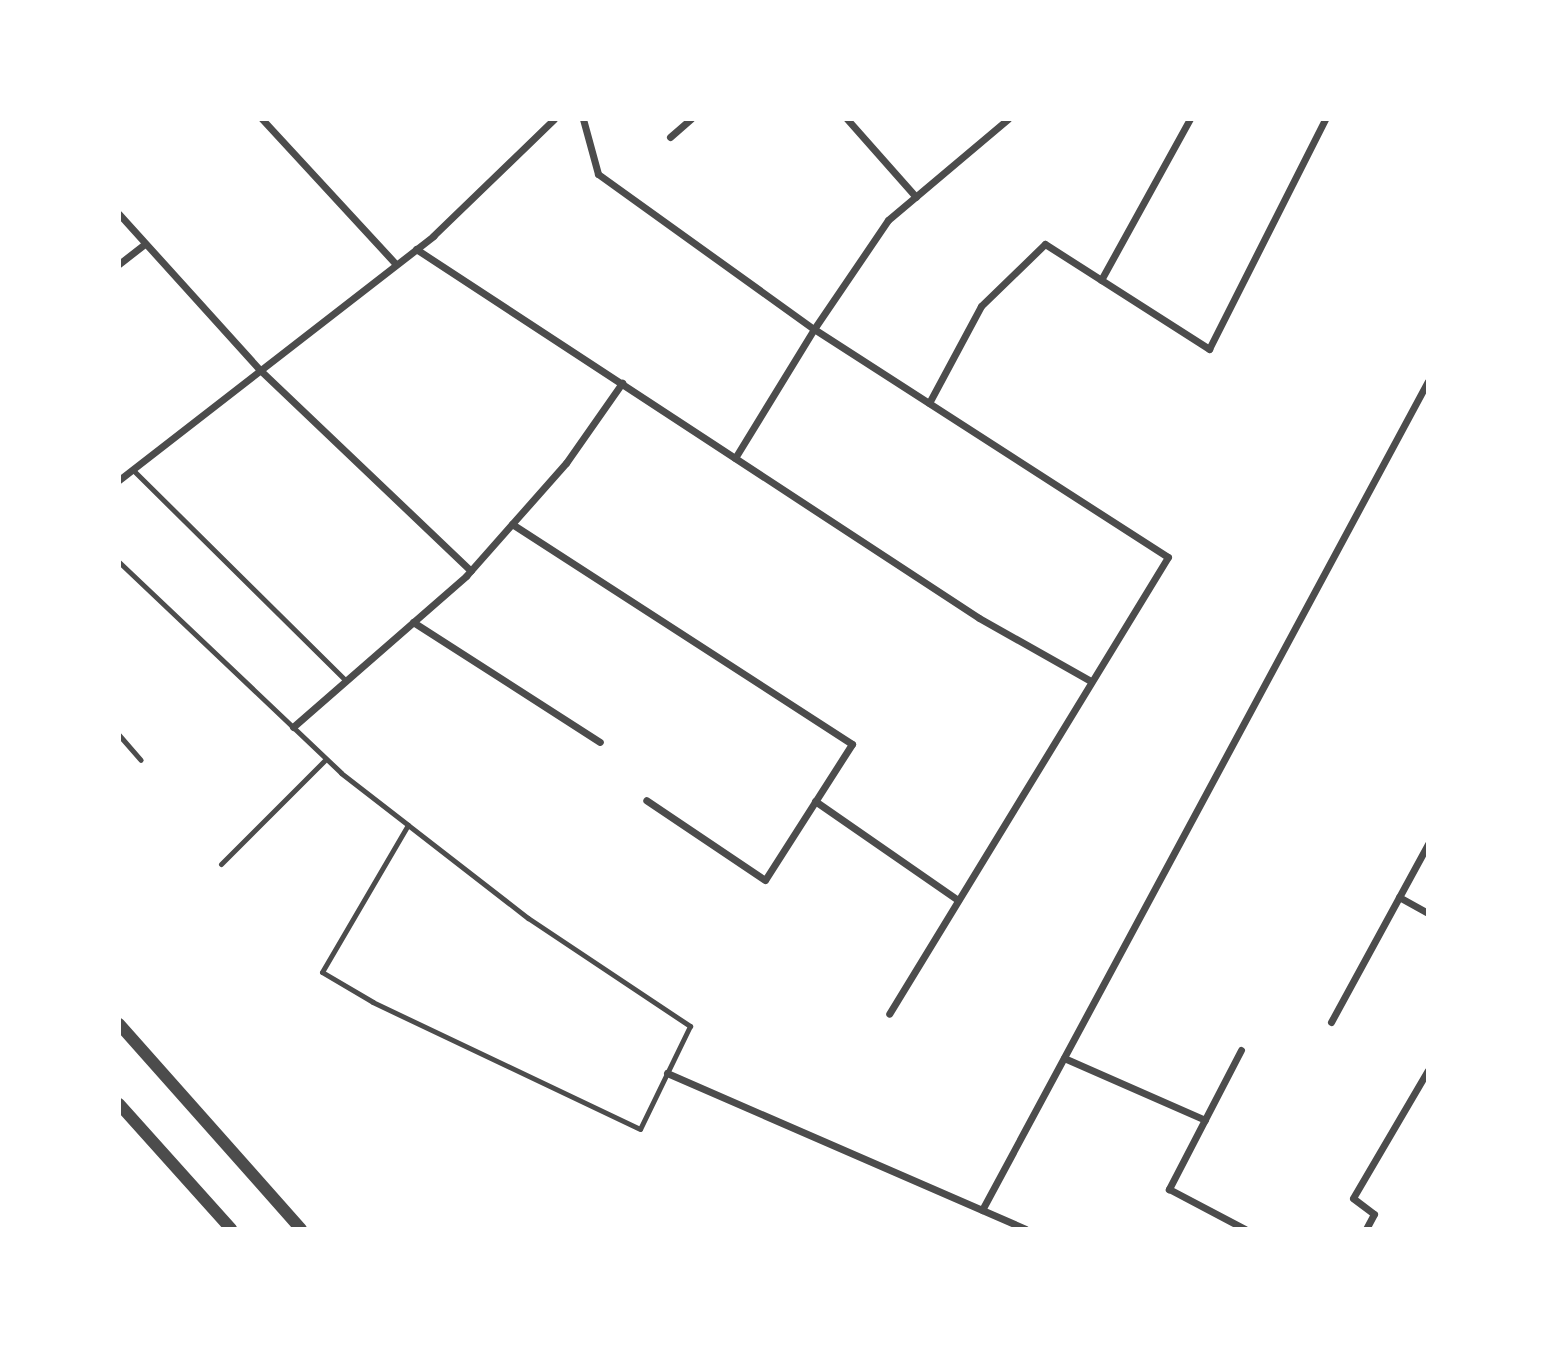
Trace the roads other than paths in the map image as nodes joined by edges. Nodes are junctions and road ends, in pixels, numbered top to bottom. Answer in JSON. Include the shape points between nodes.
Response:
{"nodes":[{"id":1,"x":554,"y":119,"type":"edge"},
{"id":2,"x":583,"y":119,"type":"edge"},
{"id":3,"x":691,"y":119,"type":"edge"},
{"id":4,"x":847,"y":119,"type":"edge"},
{"id":5,"x":1008,"y":119,"type":"edge"},
{"id":6,"x":1190,"y":119,"type":"edge"},
{"id":7,"x":1325,"y":119,"type":"edge"},
{"id":8,"x":268,"y":121,"type":"edge"},
{"id":9,"x":670,"y":137,"type":"dead end"},
{"id":10,"x":916,"y":197,"type":"junction"},
{"id":11,"x":119,"y":214,"type":"edge"},
{"id":12,"x":145,"y":244,"type":"junction"},
{"id":13,"x":416,"y":249,"type":"junction"},
{"id":14,"x":119,"y":264,"type":"edge"},
{"id":15,"x":396,"y":264,"type":"junction"},
{"id":16,"x":1101,"y":280,"type":"junction"},
{"id":17,"x":814,"y":330,"type":"junction"},
{"id":18,"x":260,"y":370,"type":"junction"},
{"id":19,"x":1428,"y":382,"type":"edge"},
{"id":20,"x":622,"y":383,"type":"junction"},
{"id":21,"x":929,"y":403,"type":"junction"},
{"id":22,"x":735,"y":458,"type":"junction"},
{"id":23,"x":133,"y":470,"type":"junction"},
{"id":24,"x":119,"y":481,"type":"edge"},
{"id":25,"x":512,"y":524,"type":"junction"},
{"id":26,"x":119,"y":562,"type":"edge"},
{"id":27,"x":471,"y":571,"type":"junction"},
{"id":28,"x":413,"y":622,"type":"junction"},
{"id":29,"x":346,"y":681,"type":"junction"},
{"id":30,"x":1091,"y":681,"type":"junction"},
{"id":31,"x":293,"y":727,"type":"junction"},
{"id":32,"x":119,"y":736,"type":"edge"},
{"id":33,"x":600,"y":742,"type":"dead end"},
{"id":34,"x":326,"y":759,"type":"junction"},
{"id":35,"x":141,"y":760,"type":"dead end"},
{"id":36,"x":646,"y":800,"type":"dead end"},
{"id":37,"x":816,"y":801,"type":"junction"},
{"id":38,"x":408,"y":825,"type":"junction"},
{"id":39,"x":1428,"y":844,"type":"edge"},
{"id":40,"x":221,"y":864,"type":"dead end"},
{"id":41,"x":1399,"y":897,"type":"junction"},
{"id":42,"x":958,"y":900,"type":"junction"},
{"id":43,"x":1428,"y":913,"type":"edge"},
{"id":44,"x":889,"y":1014,"type":"dead end"},
{"id":45,"x":1331,"y":1022,"type":"dead end"},
{"id":46,"x":119,"y":1024,"type":"edge"},
{"id":47,"x":1241,"y":1050,"type":"dead end"},
{"id":48,"x":1064,"y":1058,"type":"junction"},
{"id":49,"x":1428,"y":1070,"type":"edge"},
{"id":50,"x":667,"y":1073,"type":"junction"},
{"id":51,"x":119,"y":1104,"type":"edge"},
{"id":52,"x":1205,"y":1120,"type":"junction"},
{"id":53,"x":982,"y":1210,"type":"junction"},
{"id":54,"x":231,"y":1229,"type":"edge"},
{"id":55,"x":301,"y":1229,"type":"edge"},
{"id":56,"x":1026,"y":1229,"type":"edge"},
{"id":57,"x":1245,"y":1229,"type":"edge"},
{"id":58,"x":1366,"y":1229,"type":"edge"}],
"edges":[{"from":1,"to":13,"type":"street"},
{"from":2,"to":17,"type":"street","via":[[598,174]]},
{"from":3,"to":9,"type":"street"},
{"from":4,"to":10,"type":"street"},
{"from":5,"to":10,"type":"street"},
{"from":6,"to":16,"type":"street"},
{"from":7,"to":16,"type":"street","via":[[1209,349]]},
{"from":8,"to":15,"type":"street"},
{"from":10,"to":17,"type":"street","via":[[888,220]]},
{"from":11,"to":12,"type":"street"},
{"from":12,"to":14,"type":"street"},
{"from":12,"to":18,"type":"street"},
{"from":13,"to":15,"type":"street"},
{"from":13,"to":20,"type":"street"},
{"from":15,"to":18,"type":"street"},
{"from":16,"to":21,"type":"street","via":[[1045,244],[981,306]]},
{"from":17,"to":21,"type":"street"},
{"from":17,"to":22,"type":"street"},
{"from":18,"to":23,"type":"street"},
{"from":18,"to":27,"type":"street"},
{"from":19,"to":48,"type":"street"},
{"from":20,"to":22,"type":"street"},
{"from":20,"to":25,"type":"street","via":[[566,463]]},
{"from":21,"to":30,"type":"street","via":[[1168,556]]},
{"from":22,"to":30,"type":"street","via":[[979,618]]},
{"from":23,"to":24,"type":"street"},
{"from":23,"to":29,"type":"lane"},
{"from":25,"to":27,"type":"street"},
{"from":25,"to":37,"type":"street","via":[[852,744]]},
{"from":26,"to":31,"type":"lane"},
{"from":27,"to":28,"type":"street"},
{"from":28,"to":29,"type":"street"},
{"from":28,"to":33,"type":"street"},
{"from":29,"to":31,"type":"street"},
{"from":30,"to":42,"type":"street"},
{"from":31,"to":34,"type":"lane"},
{"from":32,"to":35,"type":"lane"},
{"from":34,"to":38,"type":"lane"},
{"from":34,"to":40,"type":"lane"},
{"from":36,"to":37,"type":"street","via":[[765,880]]},
{"from":37,"to":42,"type":"street"},
{"from":38,"to":50,"type":"lane","via":[[528,918],[690,1026]]},
{"from":38,"to":50,"type":"lane","via":[[322,972],[373,1002],[640,1129]]},
{"from":39,"to":41,"type":"street"},
{"from":41,"to":43,"type":"street"},
{"from":41,"to":45,"type":"street"},
{"from":42,"to":44,"type":"street"},
{"from":46,"to":55,"type":"street"},
{"from":47,"to":52,"type":"street"},
{"from":48,"to":52,"type":"street"},
{"from":48,"to":53,"type":"street"},
{"from":49,"to":58,"type":"street","via":[[1353,1198],[1374,1214]]},
{"from":50,"to":53,"type":"street"},
{"from":51,"to":54,"type":"street"},
{"from":52,"to":57,"type":"street","via":[[1169,1189]]},
{"from":53,"to":56,"type":"street"}]}
